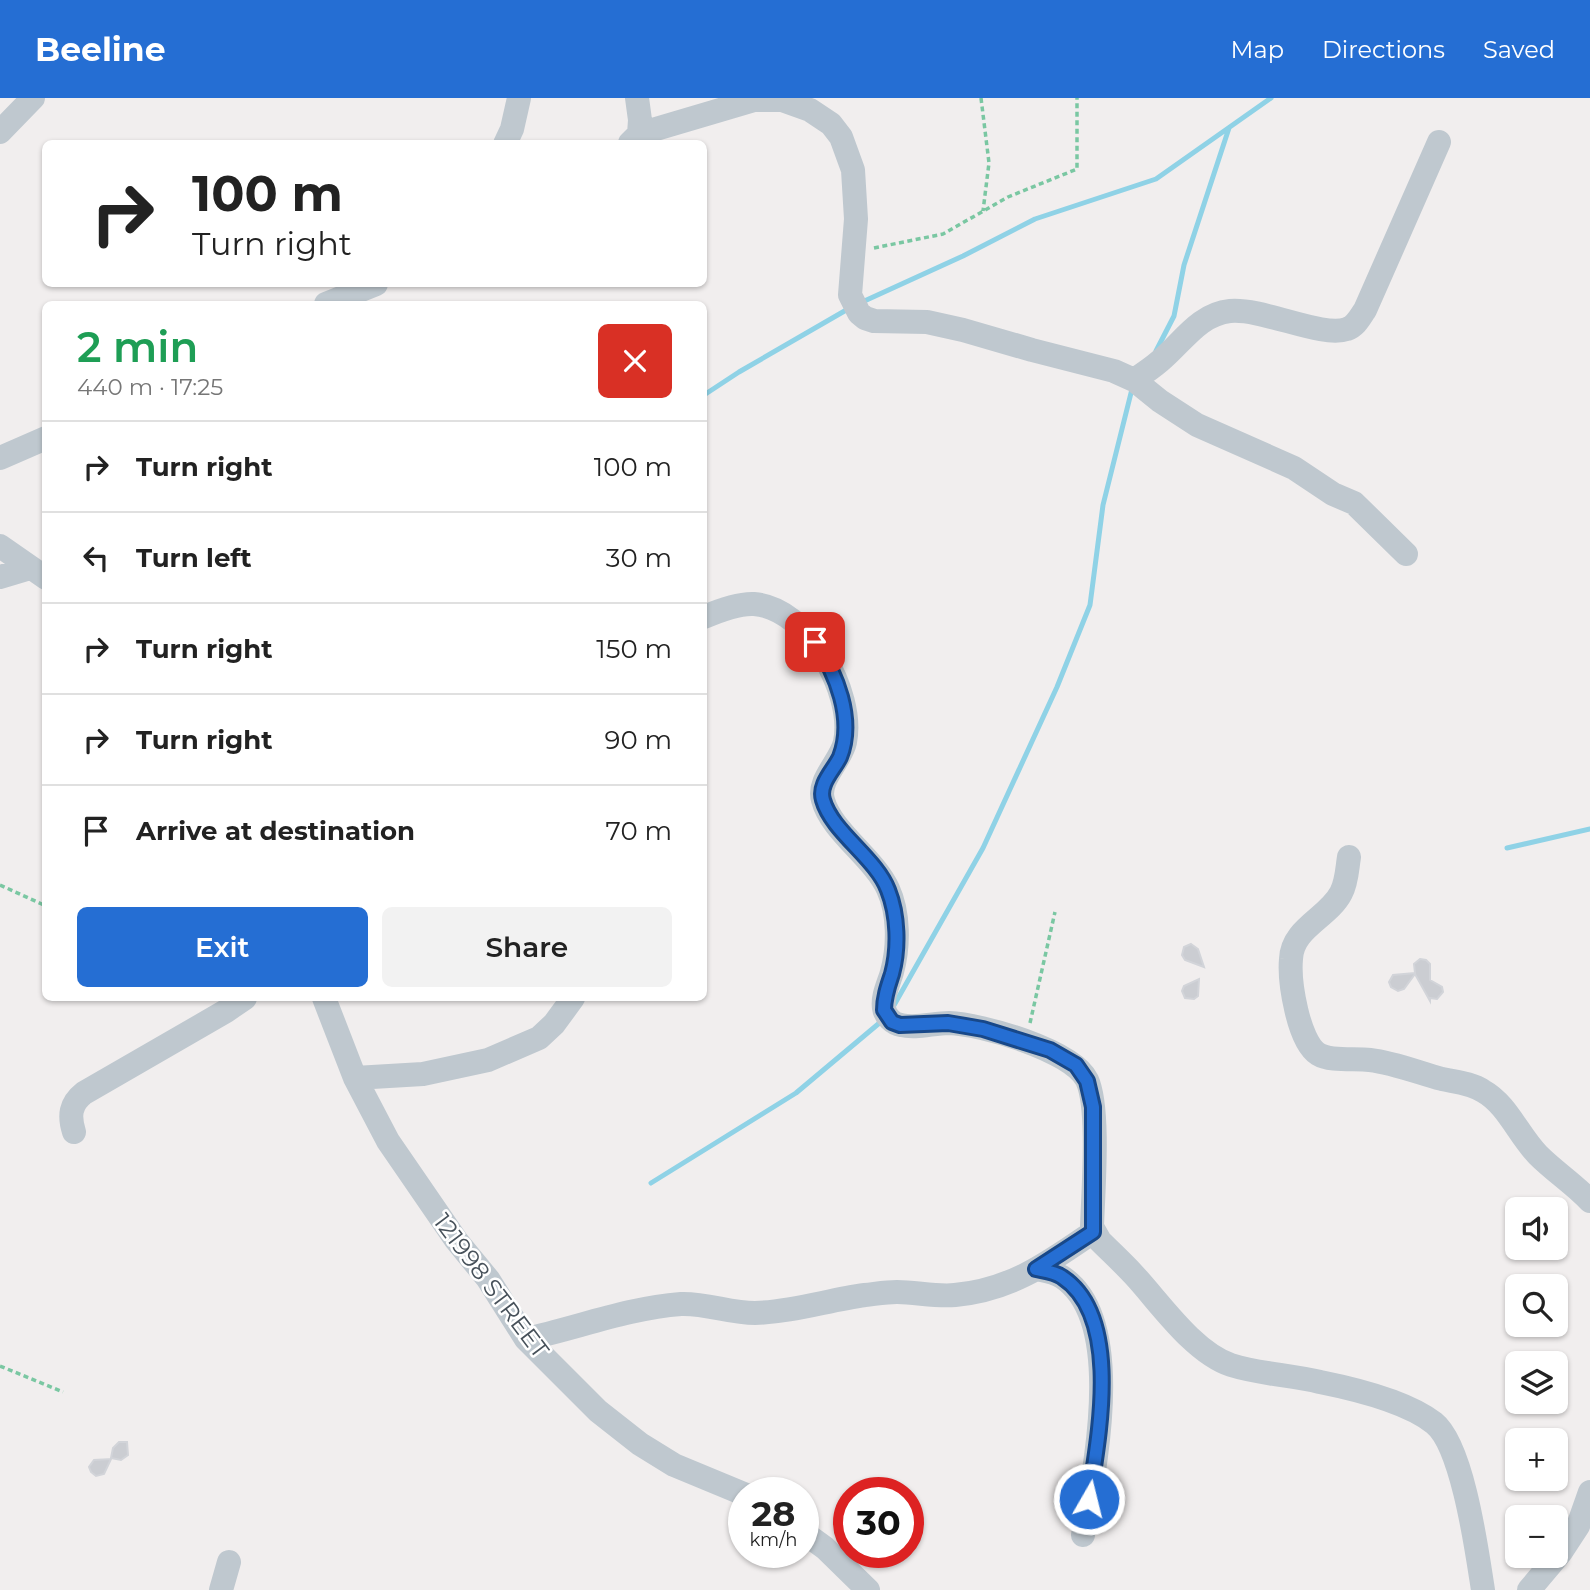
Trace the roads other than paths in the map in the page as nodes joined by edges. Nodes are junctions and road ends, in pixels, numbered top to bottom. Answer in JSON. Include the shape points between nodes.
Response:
{"nodes":[{"id":1,"x":33,"y":98,"type":"edge"},
{"id":2,"x":519,"y":98,"type":"edge"},
{"id":3,"x":637,"y":98,"type":"edge"},
{"id":4,"x":771,"y":98,"type":"edge"},
{"id":5,"x":0,"y":132,"type":"edge"},
{"id":6,"x":634,"y":139,"type":"edge"},
{"id":7,"x":507,"y":140,"type":"edge"},
{"id":8,"x":1439,"y":142,"type":"dead end"},
{"id":9,"x":368,"y":287,"type":"edge"},
{"id":10,"x":334,"y":301,"type":"edge"},
{"id":11,"x":1134,"y":380,"type":"junction"},
{"id":12,"x":42,"y":440,"type":"edge"},
{"id":13,"x":0,"y":458,"type":"edge"},
{"id":14,"x":0,"y":546,"type":"edge"},
{"id":15,"x":1406,"y":554,"type":"dead end"},
{"id":16,"x":38,"y":573,"type":"edge"},
{"id":17,"x":0,"y":577,"type":"edge"},
{"id":18,"x":707,"y":616,"type":"edge"},
{"id":19,"x":1349,"y":857,"type":"dead end"},
{"id":20,"x":241,"y":1001,"type":"edge"},
{"id":21,"x":325,"y":1001,"type":"edge"},
{"id":22,"x":571,"y":1001,"type":"edge"},
{"id":23,"x":355,"y":1078,"type":"junction"},
{"id":24,"x":74,"y":1132,"type":"dead end"},
{"id":25,"x":1590,"y":1201,"type":"edge"},
{"id":26,"x":1093,"y":1232,"type":"junction"},
{"id":27,"x":1036,"y":1269,"type":"junction"},
{"id":28,"x":526,"y":1339,"type":"junction"},
{"id":29,"x":728,"y":1487,"type":"edge"},
{"id":30,"x":1590,"y":1492,"type":"edge"},
{"id":31,"x":1083,"y":1535,"type":"dead end"},
{"id":32,"x":819,"y":1545,"type":"edge"},
{"id":33,"x":229,"y":1562,"type":"dead end"},
{"id":34,"x":220,"y":1590,"type":"edge"},
{"id":35,"x":868,"y":1590,"type":"edge"},
{"id":36,"x":1483,"y":1590,"type":"edge"},
{"id":37,"x":1529,"y":1590,"type":"edge"}],
"edges":[{"from":1,"to":5,"type":"street"},
{"from":2,"to":7,"type":"street"},
{"from":3,"to":6,"type":"street","via":[[640,120]]},
{"from":4,"to":6,"type":"street","via":[[702,114]]},
{"from":4,"to":11,"type":"street","via":[[810,110],[841,137],[853,170],[856,219],[850,295],[865,318],[927,322],[963,330]]},
{"from":8,"to":11,"type":"street","via":[[1356,323],[1331,332],[1228,311],[1208,317]]},
{"from":9,"to":10,"type":"street"},
{"from":11,"to":15,"type":"street","via":[[1197,425],[1294,468],[1354,503]]},
{"from":12,"to":13,"type":"street"},
{"from":14,"to":16,"type":"street"},
{"from":16,"to":17,"type":"street"},
{"from":18,"to":26,"type":"street","via":[[752,603],[774,609],[800,626],[826,659],[845,715],[845,740],[823,788],[823,802],[889,891],[897,934],[884,1010],[900,1025],[966,1025],[1026,1043],[1066,1058],[1082,1072],[1093,1107]]},
{"from":19,"to":25,"type":"street","via":[[1342,892],[1300,935],[1290,958],[1300,1023],[1313,1049],[1326,1057],[1374,1060],[1485,1091],[1538,1155]]},
{"from":20,"to":24,"type":"street","via":[[84,1093],[71,1112]]},
{"from":21,"to":23,"type":"street","name":"121998 STREET"},
{"from":22,"to":23,"type":"street","via":[[539,1038],[488,1060],[423,1074]]},
{"from":23,"to":28,"type":"street","name":"121998 STREET","via":[[388,1141]]},
{"from":26,"to":27,"type":"street"},
{"from":26,"to":36,"type":"street","via":[[1202,1348],[1229,1364],[1370,1394],[1433,1422],[1448,1440],[1457,1463]]},
{"from":27,"to":28,"type":"street","via":[[1006,1285],[954,1295],[895,1292],[751,1313],[678,1304]]},
{"from":27,"to":31,"type":"street","via":[[1060,1276],[1078,1292],[1097,1340],[1102,1378]]},
{"from":28,"to":29,"type":"street","name":"121998 STREET","via":[[598,1411],[640,1444],[674,1465]]},
{"from":30,"to":37,"type":"street","via":[[1578,1526],[1562,1552]]},
{"from":32,"to":35,"type":"street"},
{"from":33,"to":34,"type":"street"}]}
